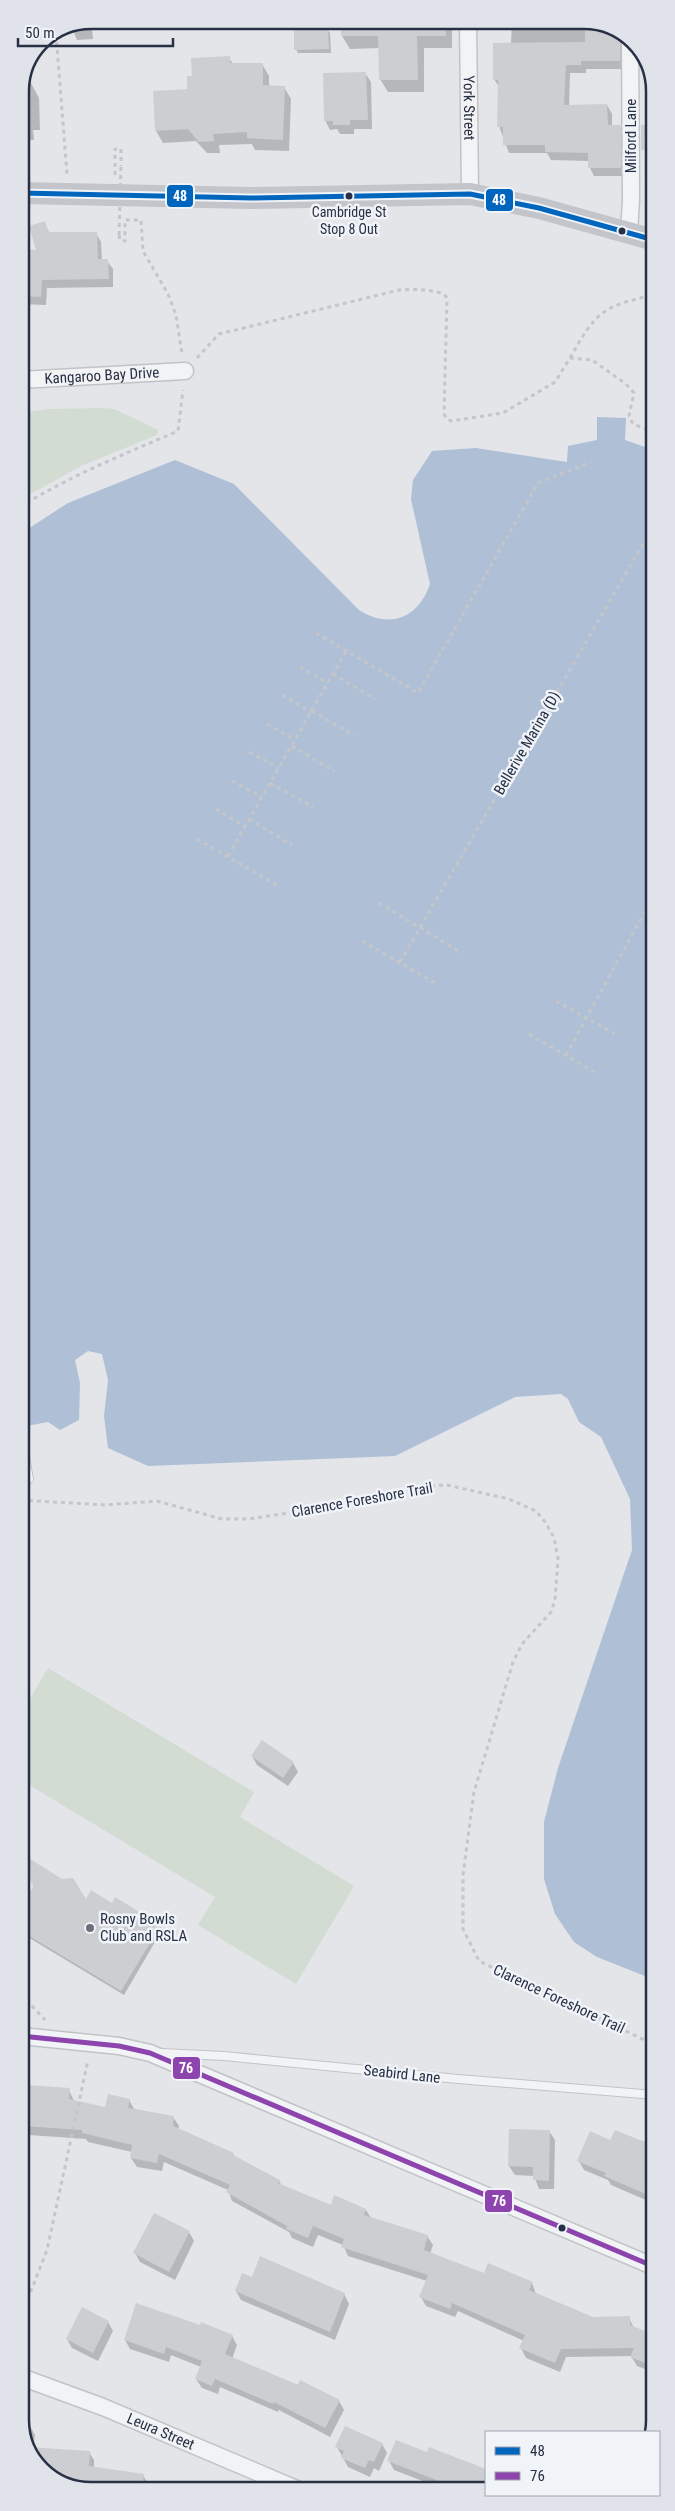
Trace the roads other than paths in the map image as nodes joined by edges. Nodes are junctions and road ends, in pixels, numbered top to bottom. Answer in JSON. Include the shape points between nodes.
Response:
{"nodes":[{"id":1,"x":468,"y":29,"type":"edge"},
{"id":2,"x":630,"y":50,"type":"edge"},
{"id":3,"x":29,"y":193,"type":"edge"},
{"id":4,"x":470,"y":194,"type":"junction"},
{"id":5,"x":629,"y":234,"type":"junction"},
{"id":6,"x":646,"y":238,"type":"edge"},
{"id":7,"x":185,"y":371,"type":"road end"},
{"id":8,"x":29,"y":380,"type":"edge"},
{"id":9,"x":29,"y":2037,"type":"edge"},
{"id":10,"x":150,"y":2053,"type":"junction"},
{"id":11,"x":646,"y":2094,"type":"edge"},
{"id":12,"x":646,"y":2263,"type":"edge"},
{"id":13,"x":29,"y":2380,"type":"edge"},
{"id":14,"x":280,"y":2482,"type":"edge"}],
"edges":[{"from":1,"to":4,"type":"street","name":"York Street"},
{"from":2,"to":5,"type":"street","name":"Milford Lane"},
{"from":3,"to":4,"type":"main road","via":[[251,198]]},
{"from":4,"to":5,"type":"main road","via":[[539,208]]},
{"from":5,"to":6,"type":"main road"},
{"from":7,"to":8,"type":"street","name":"Kangaroo Bay Drive"},
{"from":9,"to":10,"type":"street"},
{"from":10,"to":11,"type":"lane","name":"Seabird Lane","via":[[180,2052]]},
{"from":10,"to":12,"type":"street"},
{"from":13,"to":14,"type":"street","name":"Leura Street","via":[[103,2407]]}]}
